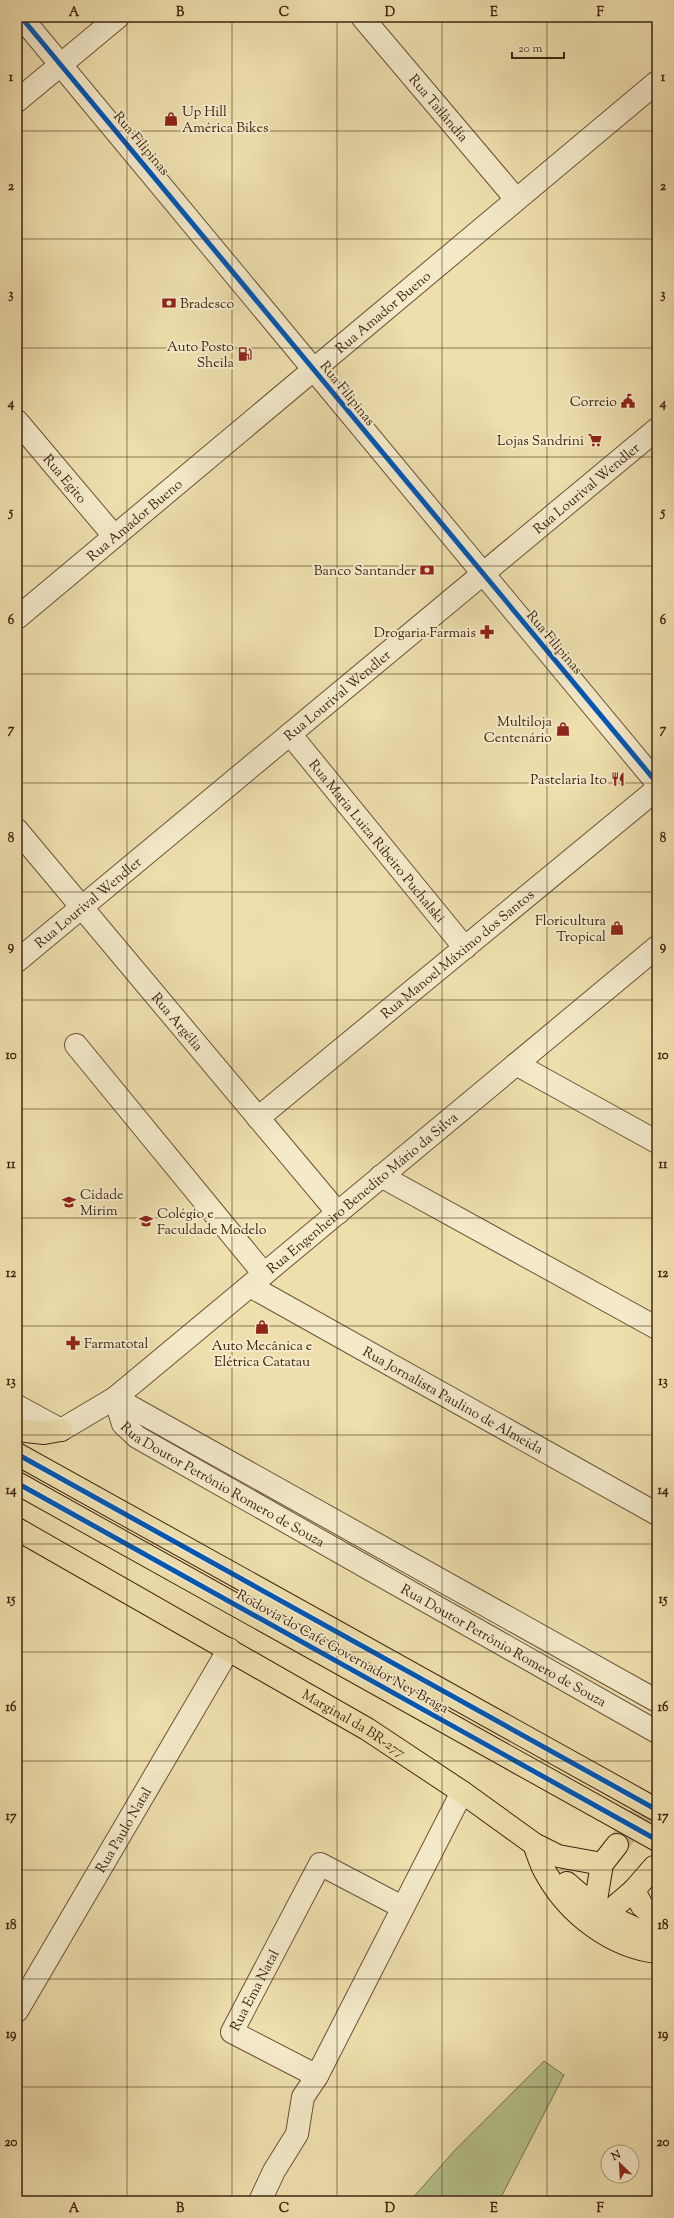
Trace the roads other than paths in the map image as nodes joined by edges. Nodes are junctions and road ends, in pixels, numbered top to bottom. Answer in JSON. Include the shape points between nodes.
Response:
{"nodes":[{"id":1,"x":22,"y":17,"type":"edge"},
{"id":2,"x":118,"y":17,"type":"edge"},
{"id":3,"x":362,"y":17,"type":"edge"},
{"id":4,"x":61,"y":65,"type":"junction"},
{"id":5,"x":657,"y":82,"type":"edge"},
{"id":6,"x":17,"y":101,"type":"edge"},
{"id":7,"x":516,"y":199,"type":"junction"},
{"id":8,"x":314,"y":369,"type":"junction"},
{"id":9,"x":17,"y":421,"type":"edge"},
{"id":10,"x":657,"y":429,"type":"edge"},
{"id":11,"x":114,"y":536,"type":"junction"},
{"id":12,"x":483,"y":574,"type":"junction"},
{"id":13,"x":17,"y":618,"type":"edge"},
{"id":14,"x":290,"y":734,"type":"junction"},
{"id":15,"x":657,"y":783,"type":"edge"},
{"id":16,"x":657,"y":789,"type":"edge"},
{"id":17,"x":17,"y":830,"type":"edge"},
{"id":18,"x":82,"y":907,"type":"junction"},
{"id":19,"x":465,"y":948,"type":"junction"},
{"id":20,"x":654,"y":953,"type":"edge"},
{"id":21,"x":17,"y":961,"type":"edge"},
{"id":22,"x":76,"y":1045,"type":"dead end"},
{"id":23,"x":516,"y":1064,"type":"junction"},
{"id":24,"x":258,"y":1118,"type":"junction"},
{"id":25,"x":657,"y":1142,"type":"edge"},
{"id":26,"x":381,"y":1176,"type":"junction"},
{"id":27,"x":338,"y":1213,"type":"junction"},
{"id":28,"x":257,"y":1280,"type":"junction"},
{"id":29,"x":657,"y":1328,"type":"edge"},
{"id":30,"x":115,"y":1398,"type":"junction"},
{"id":31,"x":17,"y":1406,"type":"edge"},
{"id":32,"x":17,"y":1430,"type":"edge"},
{"id":33,"x":61,"y":1430,"type":"junction"},
{"id":34,"x":17,"y":1454,"type":"edge"},
{"id":35,"x":17,"y":1483,"type":"edge"},
{"id":36,"x":657,"y":1514,"type":"edge"},
{"id":37,"x":17,"y":1529,"type":"edge"},
{"id":38,"x":229,"y":1649,"type":"junction"},
{"id":39,"x":657,"y":1701,"type":"edge"},
{"id":40,"x":657,"y":1732,"type":"edge"},
{"id":41,"x":462,"y":1792,"type":"junction"},
{"id":42,"x":657,"y":1810,"type":"edge"},
{"id":43,"x":657,"y":1840,"type":"edge"},
{"id":44,"x":534,"y":1844,"type":"junction"},
{"id":45,"x":617,"y":1845,"type":"tunnel mouth"},
{"id":46,"x":602,"y":1864,"type":"junction"},
{"id":47,"x":654,"y":1867,"type":"dead end"},
{"id":48,"x":634,"y":1890,"type":"junction"},
{"id":49,"x":402,"y":1907,"type":"junction"},
{"id":50,"x":600,"y":1910,"type":"junction"},
{"id":51,"x":657,"y":1918,"type":"edge"},
{"id":52,"x":657,"y":1935,"type":"edge"},
{"id":53,"x":657,"y":1952,"type":"edge"},
{"id":54,"x":17,"y":2010,"type":"edge"},
{"id":55,"x":317,"y":2076,"type":"junction"},
{"id":56,"x":260,"y":2201,"type":"edge"}],
"edges":[{"from":1,"to":4,"type":"street","name":"Rua Filipinas"},
{"from":2,"to":4,"type":"street"},
{"from":3,"to":7,"type":"street","name":"Rua Tailândia"},
{"from":4,"to":6,"type":"street"},
{"from":4,"to":8,"type":"street","name":"Rua Filipinas"},
{"from":5,"to":7,"type":"street","name":"Rua Amador Bueno"},
{"from":7,"to":8,"type":"street","name":"Rua Amador Bueno"},
{"from":8,"to":11,"type":"street","name":"Rua Amador Bueno"},
{"from":8,"to":12,"type":"street","name":"Rua Filipinas"},
{"from":9,"to":11,"type":"street","name":"Rua Egito"},
{"from":10,"to":12,"type":"street","name":"Rua Lourival Wendler"},
{"from":11,"to":13,"type":"street","name":"Rua Amador Bueno"},
{"from":12,"to":14,"type":"street","name":"Rua Lourival Wendler"},
{"from":12,"to":15,"type":"street","name":"Rua Filipinas"},
{"from":14,"to":18,"type":"street","name":"Rua Lourival Wendler"},
{"from":14,"to":19,"type":"street","name":"Rua Maria Luiza Ribeiro Puchalski"},
{"from":16,"to":19,"type":"street","name":"Rua Manoel Máximo dos Santos"},
{"from":17,"to":18,"type":"street","name":"Rua Argélia"},
{"from":18,"to":21,"type":"street","name":"Rua Lourival Wendler"},
{"from":18,"to":24,"type":"street","name":"Rua Argélia"},
{"from":19,"to":24,"type":"street","name":"Rua Manoel Máximo dos Santos"},
{"from":20,"to":23,"type":"street","name":"Rua Engenheiro Benedito Mário da Silva"},
{"from":22,"to":28,"type":"street"},
{"from":23,"to":25,"type":"street"},
{"from":23,"to":26,"type":"street","name":"Rua Engenheiro Benedito Mário da Silva"},
{"from":24,"to":27,"type":"street","name":"Rua Argélia"},
{"from":26,"to":27,"type":"street","name":"Rua Engenheiro Benedito Mário da Silva"},
{"from":26,"to":29,"type":"street"},
{"from":27,"to":28,"type":"street","name":"Rua Engenheiro Benedito Mário da Silva"},
{"from":28,"to":30,"type":"street","name":"Rua Engenheiro Benedito Mário da Silva"},
{"from":28,"to":36,"type":"street","name":"Rua Jornalista Paulino de Almeida"},
{"from":30,"to":33,"type":"street","name":"Rua Engenheiro Benedito Mário da Silva"},
{"from":30,"to":39,"type":"street","name":"Rua Doutor Petrônio Romero de Souza"},
{"from":30,"to":40,"type":"street","name":"Rua Doutor Petrônio Romero de Souza","via":[[123,1424],[137,1437]]},
{"from":31,"to":33,"type":"street"},
{"from":32,"to":33,"type":"main road","via":[[44,1433]]},
{"from":34,"to":42,"type":"main road","name":"Rodovia do Café Governador Ney Braga"},
{"from":35,"to":43,"type":"main road","name":"Rodovia do Café Governador Ney Braga"},
{"from":37,"to":38,"type":"main road","name":"Marginal da BR-277"},
{"from":38,"to":41,"type":"main road","name":"Marginal da BR-277","via":[[367,1729]]},
{"from":38,"to":54,"type":"street","name":"Rua Paulo Natal"},
{"from":41,"to":44,"type":"main road","name":"Marginal da BR-277"},
{"from":41,"to":49,"type":"street"},
{"from":44,"to":46,"type":"main road","via":[[558,1856]]},
{"from":44,"to":50,"type":"main road","via":[[556,1874]]},
{"from":44,"to":53,"type":"main road","via":[[554,1886],[566,1902],[590,1924],[619,1941]]},
{"from":45,"to":46,"type":"main road"},
{"from":46,"to":48,"type":"main road","via":[[603,1875],[609,1884],[618,1890]]},
{"from":46,"to":50,"type":"main road"},
{"from":47,"to":48,"type":"main road"},
{"from":48,"to":50,"type":"main road"},
{"from":48,"to":51,"type":"main road","via":[[642,1906]]},
{"from":49,"to":55,"type":"street"},
{"from":49,"to":55,"type":"street","name":"Rua Ema Natal","via":[[320,1864],[232,2032]]},
{"from":50,"to":52,"type":"main road","via":[[617,1920]]},
{"from":55,"to":56,"type":"street","via":[[303,2097],[297,2134],[274,2171]]}]}
